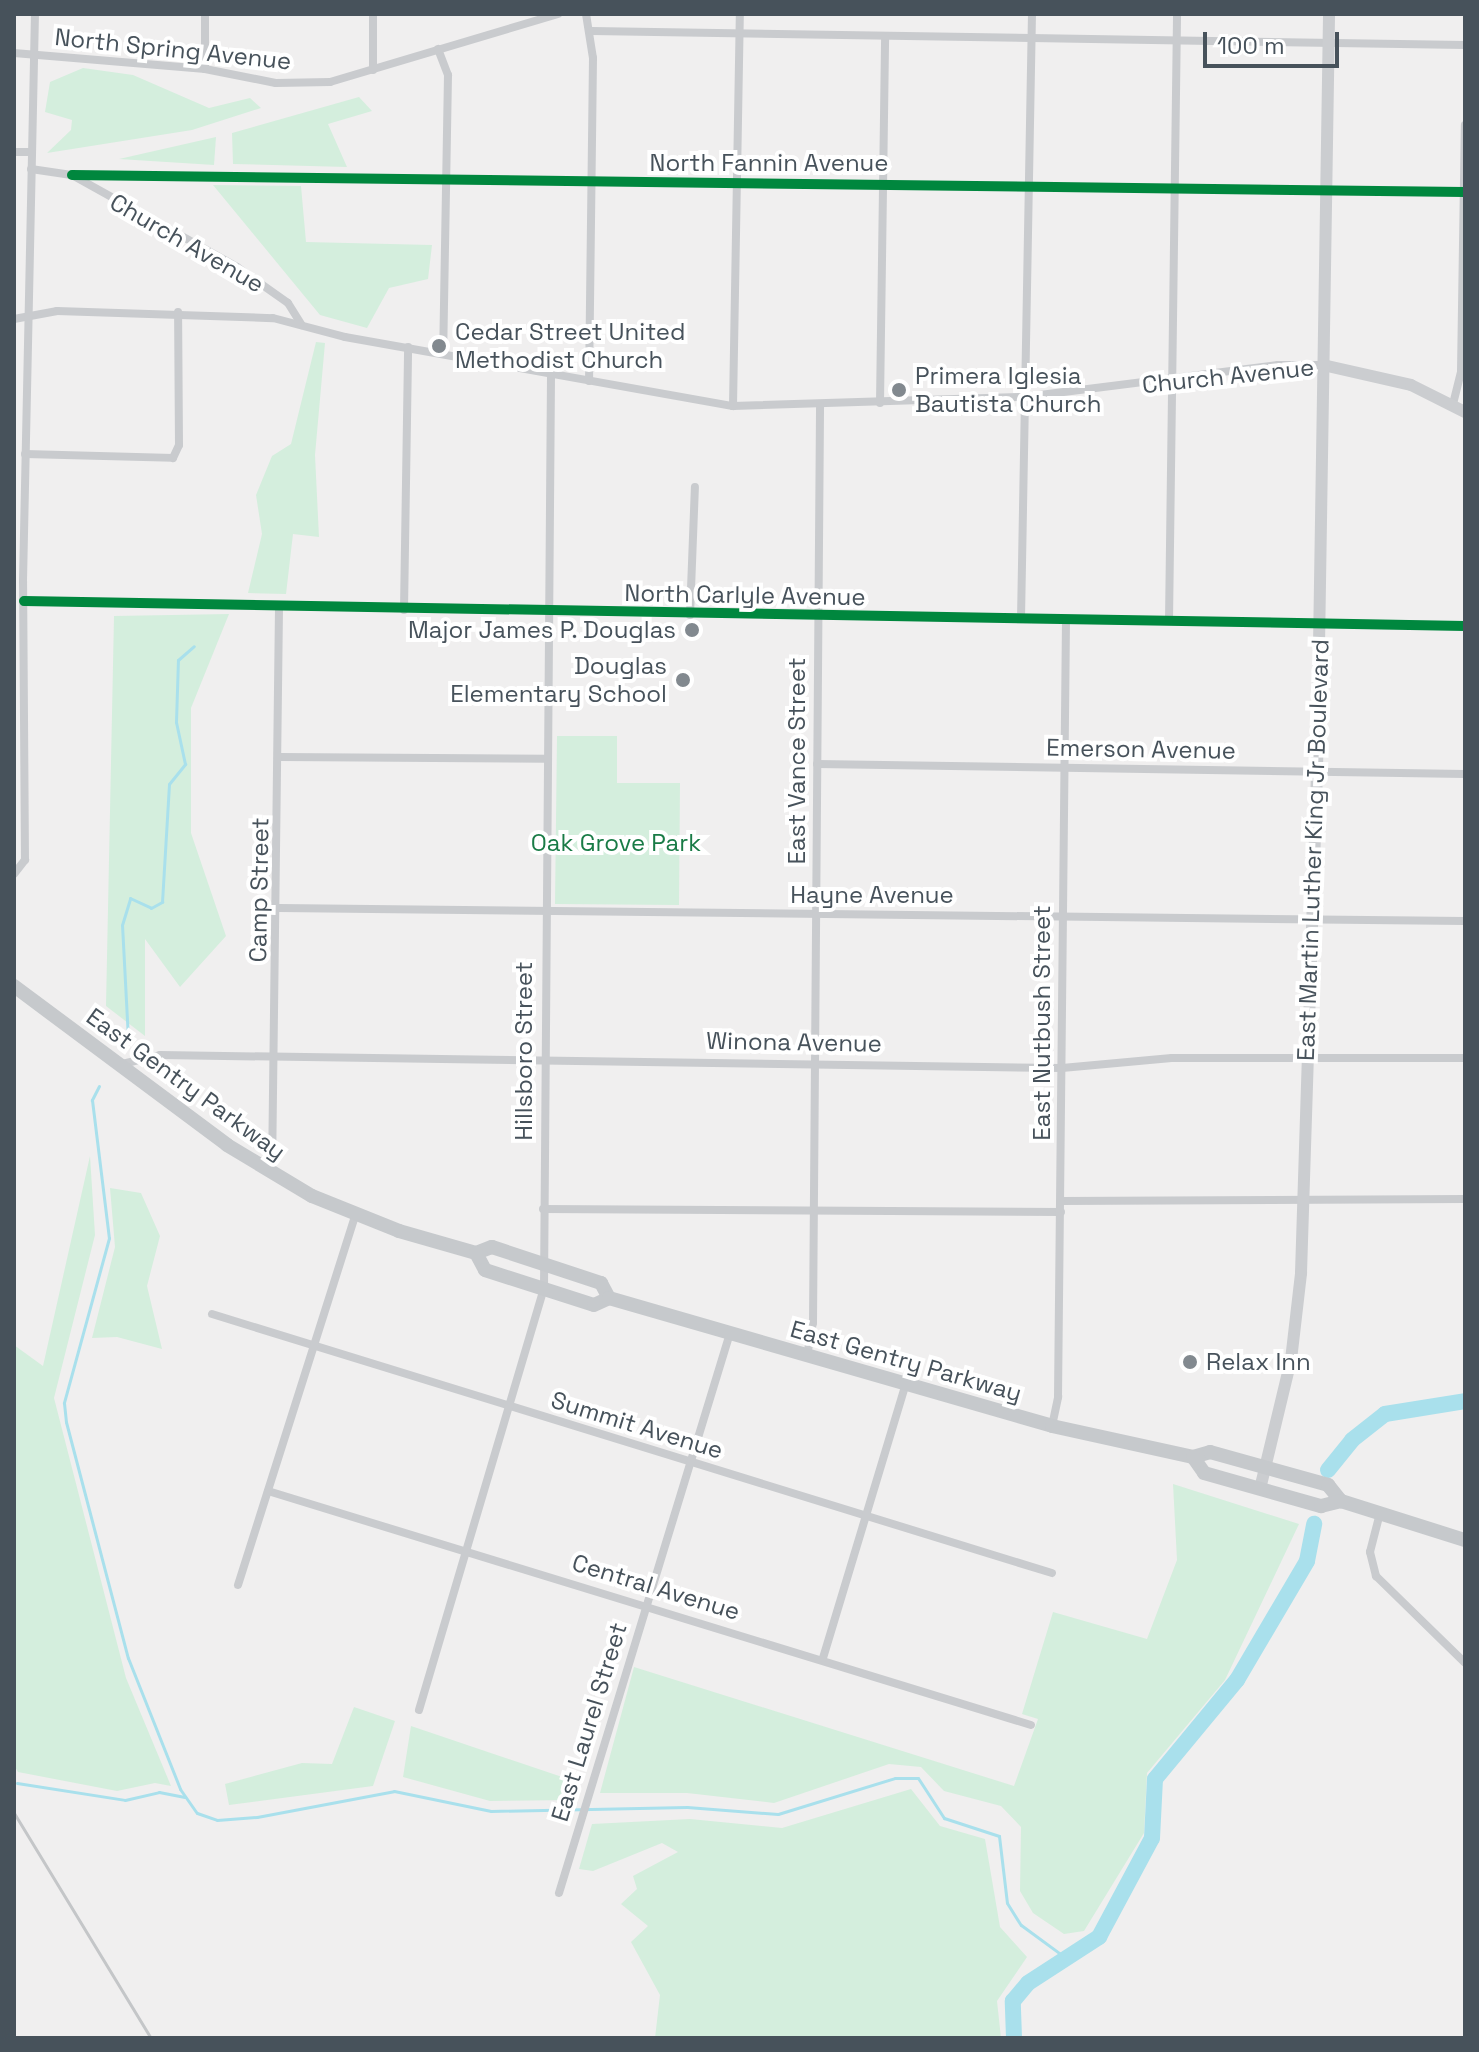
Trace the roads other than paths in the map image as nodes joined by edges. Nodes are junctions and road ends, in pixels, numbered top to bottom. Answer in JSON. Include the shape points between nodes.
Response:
{"nodes":[{"id":1,"x":35,"y":14,"type":"edge"},
{"id":2,"x":205,"y":14,"type":"edge"},
{"id":3,"x":373,"y":14,"type":"edge"},
{"id":4,"x":558,"y":14,"type":"edge"},
{"id":5,"x":586,"y":14,"type":"edge"},
{"id":6,"x":740,"y":14,"type":"edge"},
{"id":7,"x":1032,"y":14,"type":"edge"},
{"id":8,"x":1177,"y":14,"type":"edge"},
{"id":9,"x":1329,"y":14,"type":"edge"},
{"id":10,"x":592,"y":31,"type":"junction"},
{"id":11,"x":739,"y":34,"type":"junction"},
{"id":12,"x":885,"y":37,"type":"junction"},
{"id":13,"x":1032,"y":38,"type":"junction"},
{"id":14,"x":1177,"y":42,"type":"junction"},
{"id":15,"x":1329,"y":44,"type":"junction"},
{"id":16,"x":1465,"y":45,"type":"edge"},
{"id":17,"x":438,"y":49,"type":"junction"},
{"id":18,"x":14,"y":53,"type":"edge"},
{"id":19,"x":34,"y":54,"type":"junction"},
{"id":20,"x":205,"y":69,"type":"junction"},
{"id":21,"x":373,"y":70,"type":"junction"},
{"id":22,"x":1465,"y":125,"type":"edge"},
{"id":23,"x":14,"y":152,"type":"edge"},
{"id":24,"x":32,"y":152,"type":"junction"},
{"id":25,"x":31,"y":169,"type":"junction"},
{"id":26,"x":72,"y":175,"type":"junction"},
{"id":27,"x":448,"y":177,"type":"junction"},
{"id":28,"x":592,"y":181,"type":"junction"},
{"id":29,"x":738,"y":182,"type":"junction"},
{"id":30,"x":882,"y":183,"type":"junction"},
{"id":31,"x":1028,"y":185,"type":"junction"},
{"id":32,"x":1173,"y":188,"type":"junction"},
{"id":33,"x":1326,"y":189,"type":"junction"},
{"id":34,"x":1464,"y":192,"type":"edge"},
{"id":35,"x":178,"y":312,"type":"junction"},
{"id":36,"x":29,"y":314,"type":"junction"},
{"id":37,"x":14,"y":319,"type":"edge"},
{"id":38,"x":303,"y":326,"type":"junction"},
{"id":39,"x":408,"y":347,"type":"junction"},
{"id":40,"x":443,"y":354,"type":"junction"},
{"id":41,"x":1323,"y":365,"type":"junction"},
{"id":42,"x":1463,"y":371,"type":"edge"},
{"id":43,"x":551,"y":373,"type":"junction"},
{"id":44,"x":589,"y":381,"type":"junction"},
{"id":45,"x":1169,"y":381,"type":"junction"},
{"id":46,"x":1024,"y":397,"type":"junction"},
{"id":47,"x":880,"y":403,"type":"junction"},
{"id":48,"x":1453,"y":404,"type":"junction"},
{"id":49,"x":733,"y":406,"type":"junction"},
{"id":50,"x":820,"y":406,"type":"junction"},
{"id":51,"x":1465,"y":412,"type":"edge"},
{"id":52,"x":25,"y":454,"type":"junction"},
{"id":53,"x":695,"y":487,"type":"dead end"},
{"id":54,"x":19,"y":535,"type":"edge"},
{"id":55,"x":24,"y":601,"type":"junction"},
{"id":56,"x":279,"y":607,"type":"junction"},
{"id":57,"x":404,"y":610,"type":"junction"},
{"id":58,"x":549,"y":612,"type":"junction"},
{"id":59,"x":690,"y":615,"type":"junction"},
{"id":60,"x":817,"y":616,"type":"junction"},
{"id":61,"x":1021,"y":619,"type":"junction"},
{"id":62,"x":1066,"y":619,"type":"junction"},
{"id":63,"x":1169,"y":621,"type":"junction"},
{"id":64,"x":1320,"y":624,"type":"junction"},
{"id":65,"x":1465,"y":626,"type":"edge"},
{"id":66,"x":280,"y":757,"type":"junction"},
{"id":67,"x":547,"y":759,"type":"junction"},
{"id":68,"x":817,"y":764,"type":"junction"},
{"id":69,"x":1064,"y":767,"type":"junction"},
{"id":70,"x":1317,"y":772,"type":"junction"},
{"id":71,"x":1465,"y":774,"type":"edge"},
{"id":72,"x":18,"y":872,"type":"edge"},
{"id":73,"x":279,"y":908,"type":"junction"},
{"id":74,"x":545,"y":910,"type":"junction"},
{"id":75,"x":816,"y":915,"type":"junction"},
{"id":76,"x":1062,"y":916,"type":"junction"},
{"id":77,"x":1312,"y":920,"type":"junction"},
{"id":78,"x":1465,"y":921,"type":"edge"},
{"id":79,"x":14,"y":986,"type":"edge"},
{"id":80,"x":276,"y":1056,"type":"junction"},
{"id":81,"x":545,"y":1058,"type":"junction"},
{"id":82,"x":1307,"y":1058,"type":"junction"},
{"id":83,"x":1465,"y":1058,"type":"edge"},
{"id":84,"x":813,"y":1061,"type":"junction"},
{"id":85,"x":122,"y":1064,"type":"junction"},
{"id":86,"x":1062,"y":1068,"type":"junction"},
{"id":87,"x":272,"y":1173,"type":"junction"},
{"id":88,"x":1465,"y":1199,"type":"edge"},
{"id":89,"x":1303,"y":1200,"type":"junction"},
{"id":90,"x":1061,"y":1201,"type":"junction"},
{"id":91,"x":543,"y":1209,"type":"junction"},
{"id":92,"x":813,"y":1211,"type":"junction"},
{"id":93,"x":1061,"y":1212,"type":"junction"},
{"id":94,"x":355,"y":1216,"type":"junction"},
{"id":95,"x":476,"y":1253,"type":"junction"},
{"id":96,"x":542,"y":1263,"type":"junction"},
{"id":97,"x":544,"y":1288,"type":"junction"},
{"id":98,"x":609,"y":1298,"type":"junction"},
{"id":99,"x":212,"y":1314,"type":"dead end"},
{"id":100,"x":730,"y":1333,"type":"junction"},
{"id":101,"x":312,"y":1346,"type":"junction"},
{"id":102,"x":807,"y":1356,"type":"junction"},
{"id":103,"x":905,"y":1386,"type":"junction"},
{"id":104,"x":510,"y":1408,"type":"junction"},
{"id":105,"x":1052,"y":1426,"type":"junction"},
{"id":106,"x":1193,"y":1457,"type":"junction"},
{"id":107,"x":688,"y":1462,"type":"junction"},
{"id":108,"x":1266,"y":1468,"type":"junction"},
{"id":109,"x":1260,"y":1489,"type":"junction"},
{"id":110,"x":268,"y":1491,"type":"junction"},
{"id":111,"x":1341,"y":1501,"type":"junction"},
{"id":112,"x":1380,"y":1513,"type":"junction"},
{"id":113,"x":867,"y":1515,"type":"junction"},
{"id":114,"x":1465,"y":1540,"type":"edge"},
{"id":115,"x":468,"y":1550,"type":"junction"},
{"id":116,"x":1052,"y":1573,"type":"dead end"},
{"id":117,"x":238,"y":1585,"type":"dead end"},
{"id":118,"x":644,"y":1605,"type":"junction"},
{"id":119,"x":823,"y":1658,"type":"junction"},
{"id":120,"x":1465,"y":1663,"type":"edge"},
{"id":121,"x":419,"y":1710,"type":"dead end"},
{"id":122,"x":1031,"y":1725,"type":"dead end"},
{"id":123,"x":559,"y":1893,"type":"dead end"}],
"edges":[{"from":1,"to":19,"type":"street"},
{"from":2,"to":20,"type":"street"},
{"from":3,"to":21,"type":"street"},
{"from":4,"to":17,"type":"street","name":"North Spring Avenue"},
{"from":5,"to":10,"type":"street"},
{"from":6,"to":11,"type":"street"},
{"from":7,"to":13,"type":"street"},
{"from":8,"to":14,"type":"street"},
{"from":9,"to":15,"type":"main road","name":"East Martin Luther King Jr Boulevard"},
{"from":10,"to":11,"type":"street"},
{"from":10,"to":28,"type":"street"},
{"from":11,"to":12,"type":"street"},
{"from":11,"to":29,"type":"street"},
{"from":12,"to":13,"type":"street"},
{"from":12,"to":30,"type":"street"},
{"from":13,"to":14,"type":"street"},
{"from":13,"to":31,"type":"street"},
{"from":14,"to":15,"type":"street"},
{"from":14,"to":32,"type":"street"},
{"from":15,"to":16,"type":"street"},
{"from":15,"to":33,"type":"main road","name":"East Martin Luther King Jr Boulevard"},
{"from":17,"to":21,"type":"street","name":"North Spring Avenue"},
{"from":17,"to":27,"type":"street","via":[[448,75]]},
{"from":18,"to":19,"type":"street","name":"North Spring Avenue"},
{"from":19,"to":20,"type":"street","name":"North Spring Avenue"},
{"from":19,"to":24,"type":"street"},
{"from":20,"to":21,"type":"street","name":"North Spring Avenue","via":[[276,83],[330,82]]},
{"from":22,"to":34,"type":"street"},
{"from":23,"to":24,"type":"street"},
{"from":24,"to":25,"type":"street"},
{"from":25,"to":26,"type":"street","name":"Church Avenue"},
{"from":25,"to":36,"type":"street"},
{"from":26,"to":27,"type":"street","name":"North Fannin Avenue"},
{"from":26,"to":38,"type":"street","name":"Church Avenue","via":[[237,267],[288,303]]},
{"from":27,"to":28,"type":"street","name":"North Fannin Avenue"},
{"from":27,"to":40,"type":"street"},
{"from":28,"to":29,"type":"street","name":"North Fannin Avenue"},
{"from":28,"to":44,"type":"street"},
{"from":29,"to":30,"type":"street","name":"North Fannin Avenue"},
{"from":29,"to":49,"type":"street"},
{"from":30,"to":31,"type":"street","name":"North Fannin Avenue"},
{"from":30,"to":47,"type":"street"},
{"from":31,"to":32,"type":"street","name":"North Fannin Avenue"},
{"from":31,"to":46,"type":"street"},
{"from":32,"to":33,"type":"street","name":"North Fannin Avenue"},
{"from":32,"to":45,"type":"street"},
{"from":33,"to":34,"type":"street","name":"North Fannin Avenue"},
{"from":33,"to":41,"type":"main road","name":"East Martin Luther King Jr Boulevard"},
{"from":34,"to":42,"type":"street"},
{"from":35,"to":36,"type":"street"},
{"from":35,"to":38,"type":"street","via":[[260,317]]},
{"from":35,"to":52,"type":"street","via":[[179,445],[173,458]]},
{"from":36,"to":37,"type":"street"},
{"from":36,"to":52,"type":"street"},
{"from":38,"to":39,"type":"street","name":"Church Avenue"},
{"from":39,"to":40,"type":"street","name":"Church Avenue"},
{"from":39,"to":57,"type":"street"},
{"from":40,"to":43,"type":"street","name":"Church Avenue"},
{"from":41,"to":45,"type":"street","name":"Church Avenue","via":[[1278,365]]},
{"from":41,"to":48,"type":"main road","name":"Church Avenue","via":[[1390,378]]},
{"from":41,"to":64,"type":"main road","name":"East Martin Luther King Jr Boulevard"},
{"from":42,"to":48,"type":"street"},
{"from":43,"to":44,"type":"street","name":"Church Avenue"},
{"from":43,"to":58,"type":"street","name":"Hillsboro Street"},
{"from":44,"to":49,"type":"street","name":"Church Avenue"},
{"from":45,"to":46,"type":"street","name":"Church Avenue"},
{"from":45,"to":63,"type":"street"},
{"from":46,"to":47,"type":"street","name":"Church Avenue"},
{"from":46,"to":61,"type":"street"},
{"from":47,"to":50,"type":"street","name":"Church Avenue"},
{"from":48,"to":51,"type":"main road","name":"Church Avenue"},
{"from":49,"to":50,"type":"street","name":"Church Avenue"},
{"from":50,"to":60,"type":"street","name":"East Vance Street"},
{"from":52,"to":54,"type":"street"},
{"from":53,"to":59,"type":"street"},
{"from":54,"to":55,"type":"street"},
{"from":55,"to":56,"type":"street","name":"North Carlyle Avenue"},
{"from":55,"to":72,"type":"street","via":[[28,657]]},
{"from":56,"to":57,"type":"street","name":"North Carlyle Avenue"},
{"from":56,"to":66,"type":"street","name":"Camp Street"},
{"from":57,"to":58,"type":"street","name":"North Carlyle Avenue"},
{"from":58,"to":59,"type":"street","name":"North Carlyle Avenue"},
{"from":58,"to":67,"type":"street","name":"Hillsboro Street"},
{"from":59,"to":60,"type":"street","name":"North Carlyle Avenue"},
{"from":60,"to":61,"type":"street","name":"North Carlyle Avenue"},
{"from":60,"to":68,"type":"street","name":"East Vance Street"},
{"from":61,"to":62,"type":"street","name":"North Carlyle Avenue"},
{"from":62,"to":63,"type":"street","name":"North Carlyle Avenue"},
{"from":62,"to":69,"type":"street","name":"East Nutbush Street"},
{"from":63,"to":64,"type":"street","name":"North Carlyle Avenue"},
{"from":64,"to":65,"type":"street","name":"North Carlyle Avenue"},
{"from":64,"to":70,"type":"main road","name":"East Martin Luther King Jr Boulevard"},
{"from":66,"to":67,"type":"street"},
{"from":66,"to":73,"type":"street","name":"Camp Street"},
{"from":67,"to":74,"type":"street","name":"Hillsboro Street"},
{"from":68,"to":69,"type":"street","name":"Emerson Avenue"},
{"from":68,"to":75,"type":"street","name":"East Vance Street"},
{"from":69,"to":70,"type":"street","name":"Emerson Avenue"},
{"from":69,"to":76,"type":"street","name":"East Nutbush Street"},
{"from":70,"to":71,"type":"street","name":"Emerson Avenue"},
{"from":70,"to":77,"type":"main road","name":"East Martin Luther King Jr Boulevard"},
{"from":73,"to":74,"type":"street","name":"Hayne Avenue"},
{"from":73,"to":80,"type":"street","name":"Camp Street"},
{"from":74,"to":75,"type":"street","name":"Hayne Avenue"},
{"from":74,"to":81,"type":"street","name":"Hillsboro Street"},
{"from":75,"to":76,"type":"street","name":"Hayne Avenue"},
{"from":75,"to":84,"type":"street","name":"East Vance Street"},
{"from":76,"to":77,"type":"street","name":"Hayne Avenue"},
{"from":76,"to":86,"type":"street","name":"East Nutbush Street"},
{"from":77,"to":78,"type":"street","name":"Hayne Avenue"},
{"from":77,"to":82,"type":"main road","name":"East Martin Luther King Jr Boulevard"},
{"from":79,"to":85,"type":"main road","name":"East Gentry Parkway"},
{"from":80,"to":81,"type":"street","name":"Winona Avenue"},
{"from":80,"to":85,"type":"street","name":"Winona Avenue","via":[[160,1055]]},
{"from":80,"to":87,"type":"street","name":"Camp Street"},
{"from":81,"to":84,"type":"street","name":"Winona Avenue"},
{"from":81,"to":91,"type":"street","name":"Hillsboro Street"},
{"from":82,"to":83,"type":"street","name":"Winona Avenue"},
{"from":82,"to":86,"type":"street","name":"Winona Avenue","via":[[1172,1058]]},
{"from":82,"to":89,"type":"main road","name":"East Martin Luther King Jr Boulevard"},
{"from":84,"to":86,"type":"street","name":"Winona Avenue"},
{"from":84,"to":92,"type":"street","name":"East Vance Street"},
{"from":85,"to":87,"type":"main road","name":"East Gentry Parkway"},
{"from":86,"to":90,"type":"street","name":"East Nutbush Street"},
{"from":87,"to":94,"type":"main road","name":"East Gentry Parkway"},
{"from":88,"to":89,"type":"street"},
{"from":89,"to":90,"type":"street"},
{"from":89,"to":108,"type":"main road","name":"East Martin Luther King Jr Boulevard","via":[[1296,1333]]},
{"from":90,"to":93,"type":"street","name":"East Nutbush Street"},
{"from":91,"to":92,"type":"street"},
{"from":91,"to":96,"type":"street","name":"Hillsboro Street"},
{"from":92,"to":93,"type":"street"},
{"from":92,"to":102,"type":"street","name":"East Vance Street","via":[[813,1323]]},
{"from":93,"to":105,"type":"street","name":"East Nutbush Street","via":[[1058,1397]]},
{"from":94,"to":95,"type":"main road","name":"East Gentry Parkway"},
{"from":94,"to":101,"type":"street"},
{"from":95,"to":96,"type":"main road","name":"East Gentry Parkway","via":[[492,1247]]},
{"from":95,"to":97,"type":"main road","name":"East Gentry Parkway","via":[[485,1270]]},
{"from":96,"to":97,"type":"street","name":"Hillsboro Street"},
{"from":96,"to":98,"type":"main road","name":"East Gentry Parkway","via":[[601,1283]]},
{"from":97,"to":98,"type":"main road","name":"East Gentry Parkway","via":[[594,1305]]},
{"from":97,"to":104,"type":"street","name":"Hillsboro Street"},
{"from":98,"to":100,"type":"main road","name":"East Gentry Parkway"},
{"from":99,"to":101,"type":"street","name":"Summit Avenue"},
{"from":100,"to":102,"type":"main road","name":"East Gentry Parkway"},
{"from":100,"to":107,"type":"street","name":"East Laurel Street"},
{"from":101,"to":104,"type":"street","name":"Summit Avenue"},
{"from":101,"to":110,"type":"street"},
{"from":102,"to":103,"type":"main road","name":"East Gentry Parkway"},
{"from":103,"to":105,"type":"main road","name":"East Gentry Parkway"},
{"from":103,"to":113,"type":"street"},
{"from":104,"to":107,"type":"street","name":"Summit Avenue"},
{"from":104,"to":115,"type":"street","name":"Hillsboro Street"},
{"from":105,"to":106,"type":"main road","name":"East Gentry Parkway"},
{"from":106,"to":108,"type":"main road","name":"East Gentry Parkway","via":[[1210,1452]]},
{"from":106,"to":109,"type":"main road","name":"East Gentry Parkway","via":[[1204,1473]]},
{"from":107,"to":113,"type":"street","name":"Summit Avenue"},
{"from":107,"to":118,"type":"street","name":"East Laurel Street"},
{"from":108,"to":109,"type":"main road","name":"East Martin Luther King Jr Boulevard"},
{"from":108,"to":111,"type":"main road","name":"East Gentry Parkway","via":[[1328,1485]]},
{"from":109,"to":111,"type":"main road","name":"East Gentry Parkway","via":[[1321,1506]]},
{"from":110,"to":115,"type":"street","name":"Central Avenue"},
{"from":110,"to":117,"type":"street"},
{"from":111,"to":112,"type":"main road","name":"East Gentry Parkway"},
{"from":112,"to":114,"type":"main road","name":"East Gentry Parkway"},
{"from":112,"to":120,"type":"street","via":[[1370,1552],[1376,1576]]},
{"from":113,"to":116,"type":"street","name":"Summit Avenue"},
{"from":113,"to":119,"type":"street"},
{"from":115,"to":118,"type":"street","name":"Central Avenue"},
{"from":115,"to":121,"type":"street","name":"Hillsboro Street"},
{"from":118,"to":119,"type":"street","name":"Central Avenue"},
{"from":118,"to":123,"type":"street","name":"East Laurel Street"},
{"from":119,"to":122,"type":"street","name":"Central Avenue"}]}
